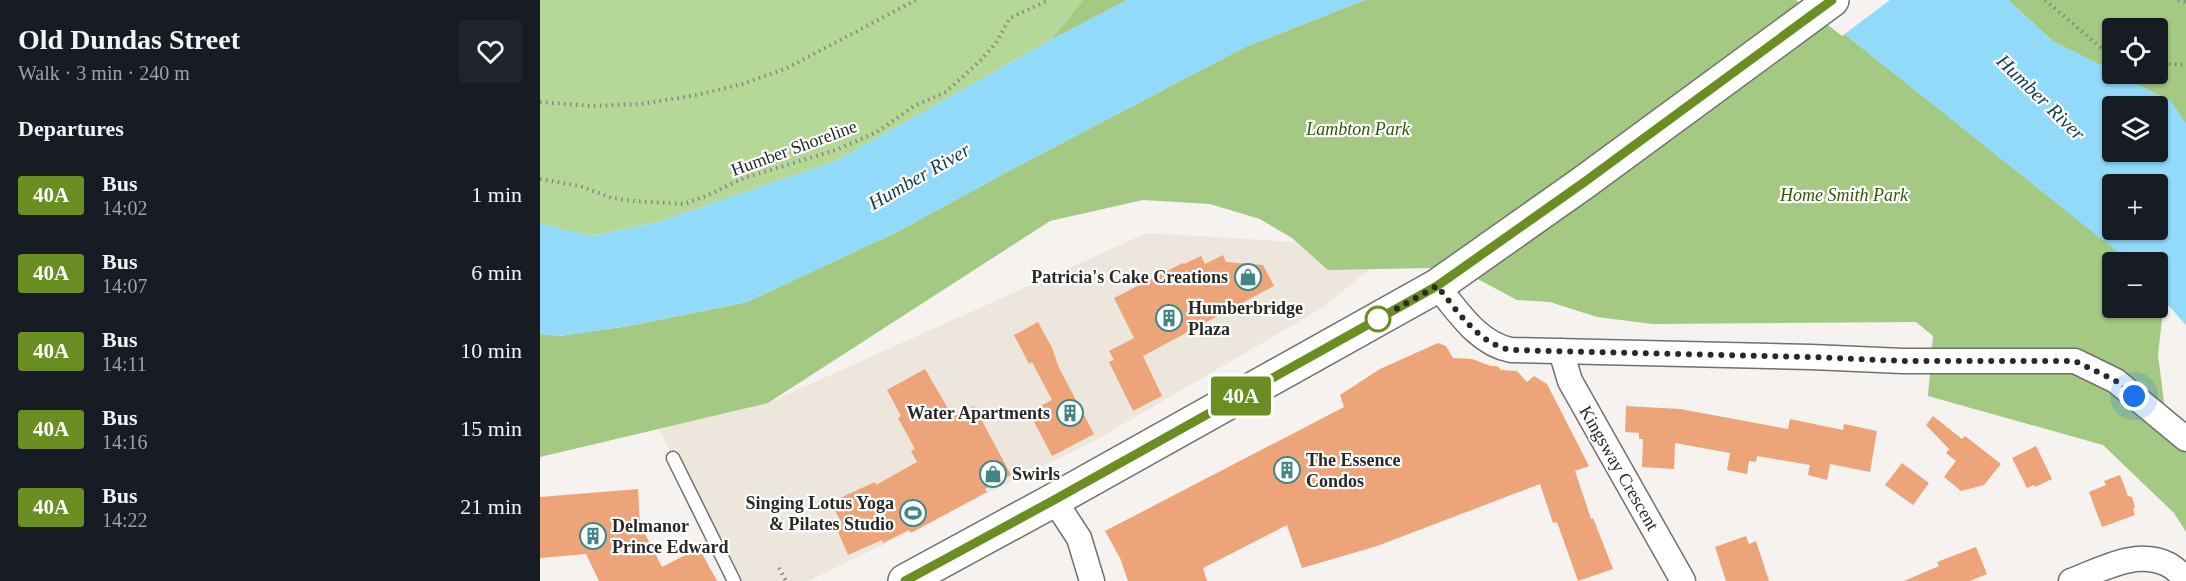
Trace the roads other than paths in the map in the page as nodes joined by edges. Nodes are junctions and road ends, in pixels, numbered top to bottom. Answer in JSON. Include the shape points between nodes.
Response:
{"nodes":[{"id":1,"x":1832,"y":0,"type":"edge"},
{"id":2,"x":1437,"y":286,"type":"junction"},
{"id":3,"x":1561,"y":351,"type":"junction"},
{"id":4,"x":2186,"y":439,"type":"edge"},
{"id":5,"x":673,"y":458,"type":"dead end"},
{"id":6,"x":1054,"y":500,"type":"junction"},
{"id":7,"x":2186,"y":578,"type":"edge"},
{"id":8,"x":734,"y":581,"type":"edge"},
{"id":9,"x":905,"y":581,"type":"edge"},
{"id":10,"x":1092,"y":581,"type":"edge"},
{"id":11,"x":1683,"y":581,"type":"edge"},
{"id":12,"x":2071,"y":581,"type":"edge"}],
"edges":[{"from":1,"to":2,"type":"main road"},
{"from":2,"to":3,"type":"street","via":[[1484,339],[1499,348]]},
{"from":2,"to":6,"type":"main road"},
{"from":3,"to":4,"type":"street","via":[[1903,361],[2075,361],[2116,381]]},
{"from":3,"to":11,"type":"street","name":"Kingsway Crescent","via":[[1570,381]]},
{"from":5,"to":8,"type":"lane"},
{"from":6,"to":9,"type":"main road"},
{"from":6,"to":10,"type":"street","via":[[1079,538]]},
{"from":7,"to":12,"type":"street","via":[[2168,564],[2127,559]]}]}
